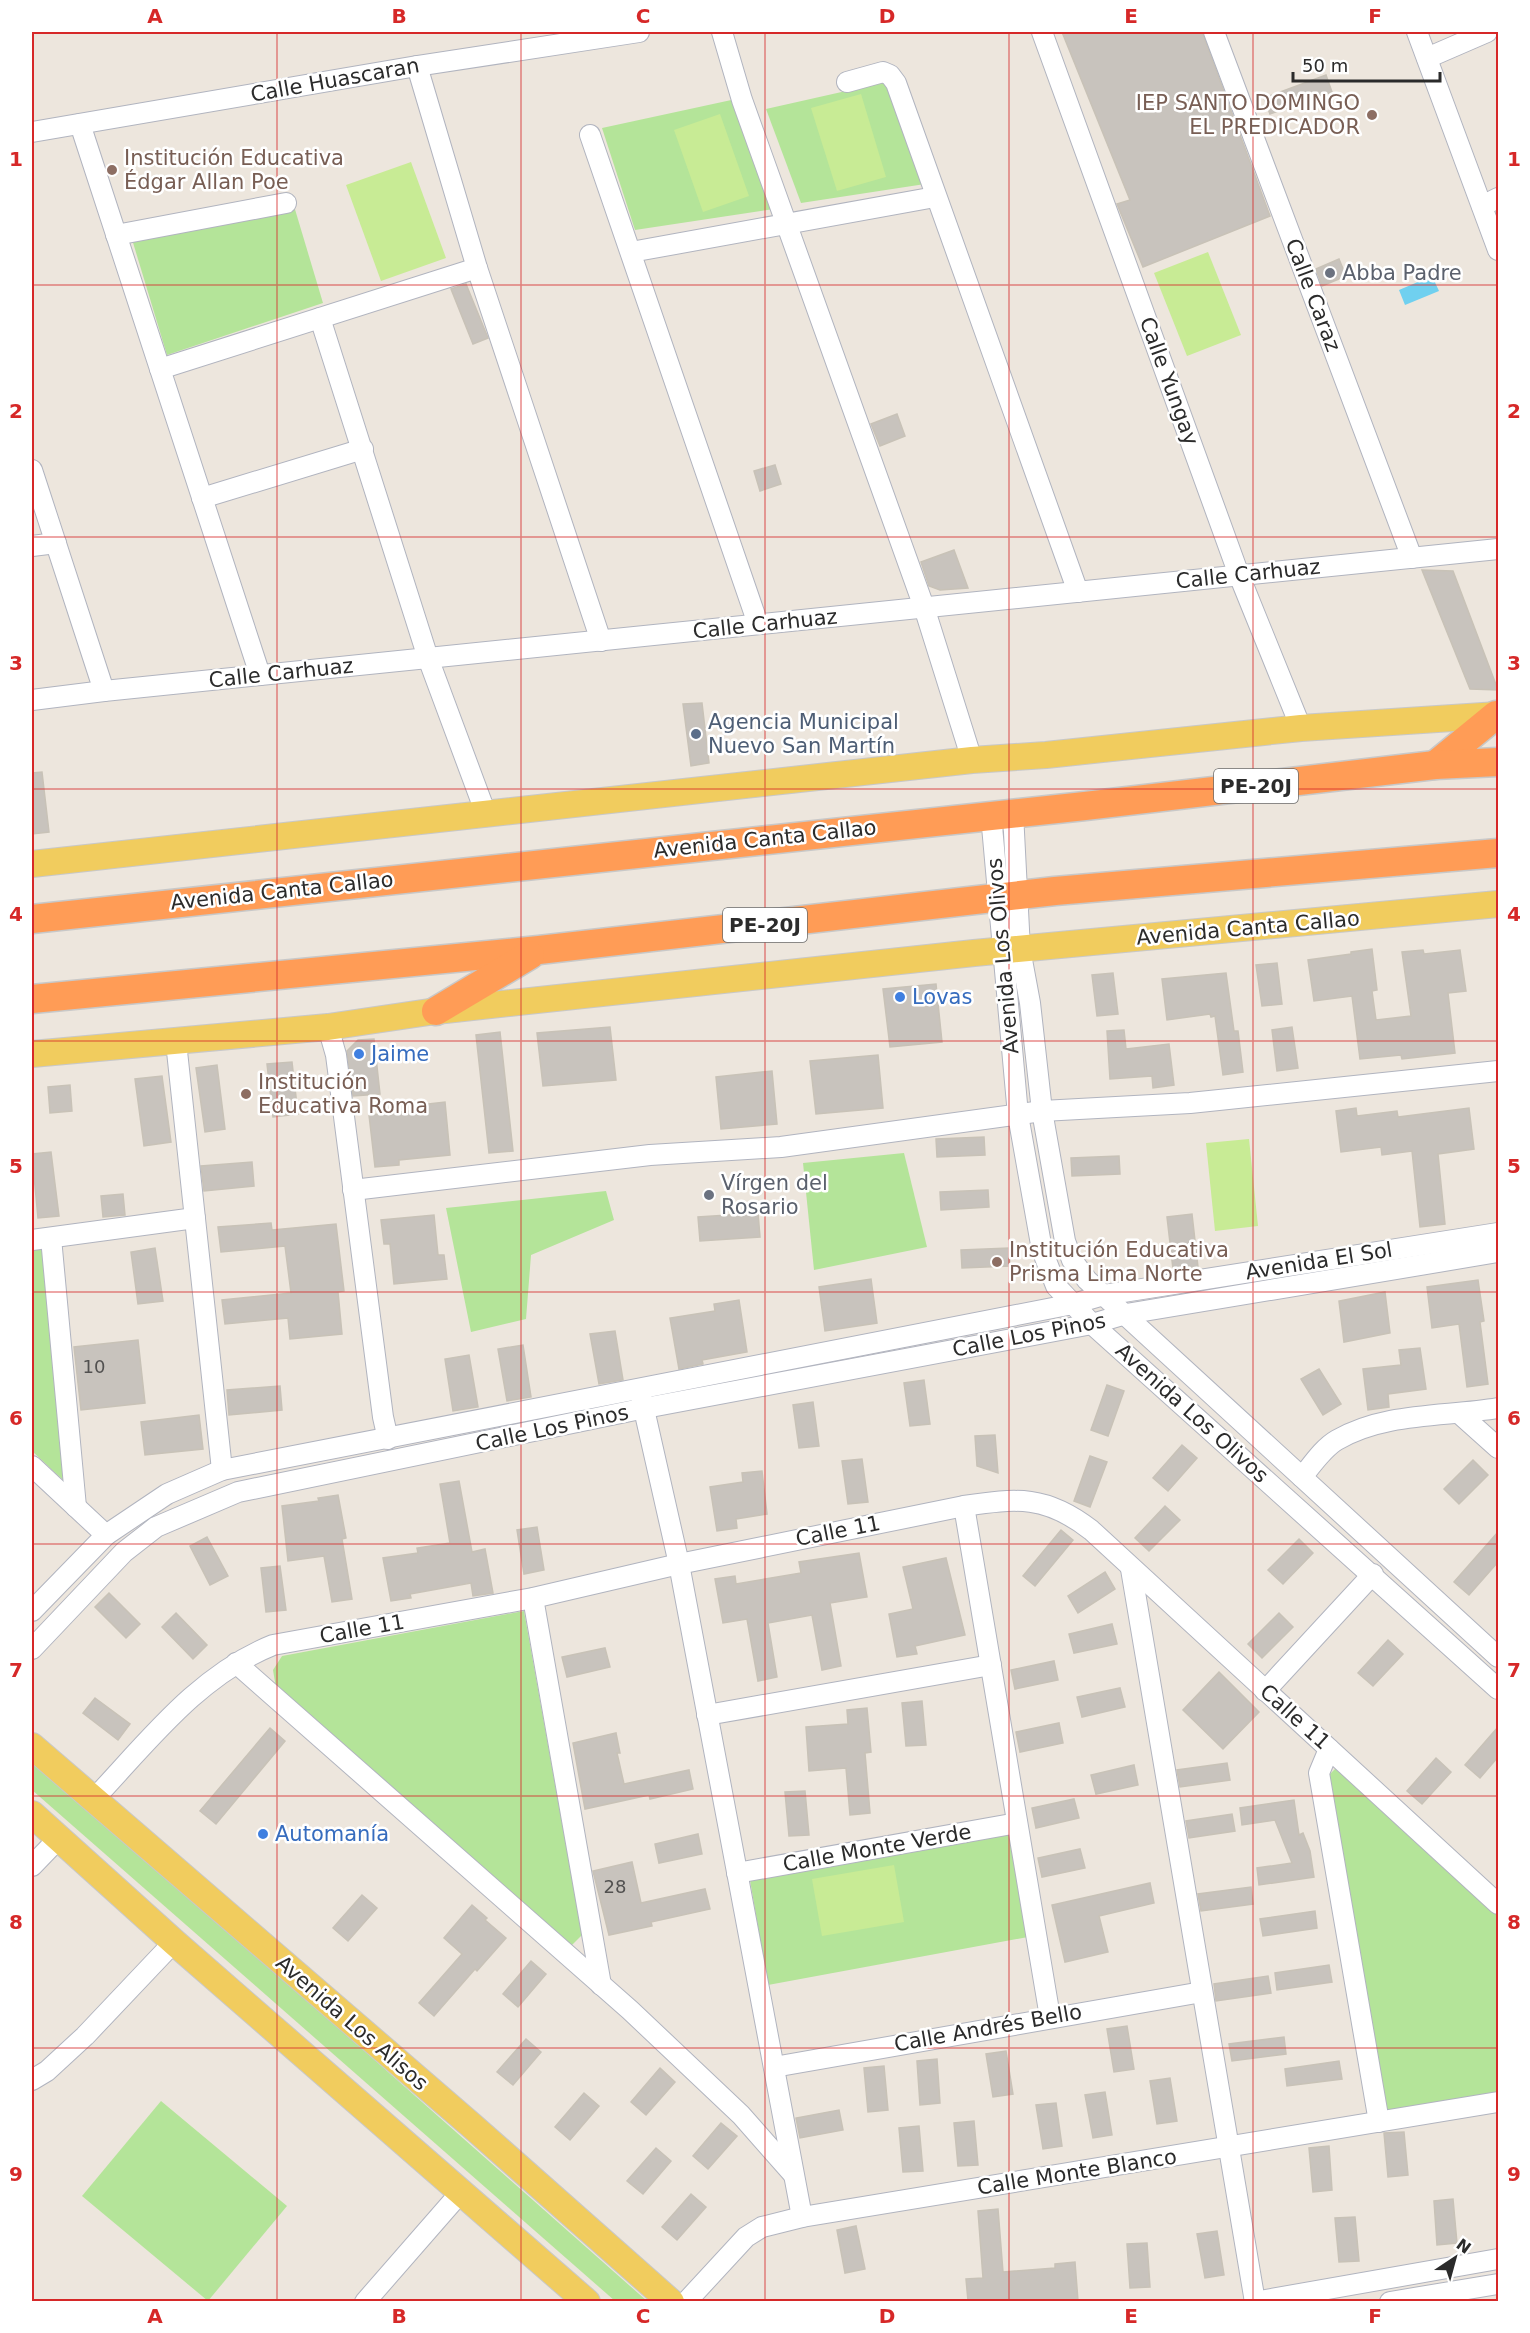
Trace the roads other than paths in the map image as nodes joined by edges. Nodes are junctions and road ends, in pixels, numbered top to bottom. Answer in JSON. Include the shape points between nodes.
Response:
{"nodes":[{"id":1,"x":639,"y":32,"type":"edge"},
{"id":2,"x":722,"y":32,"type":"edge"},
{"id":3,"x":1042,"y":32,"type":"edge"},
{"id":4,"x":1214,"y":32,"type":"edge"},
{"id":5,"x":1417,"y":32,"type":"edge"},
{"id":6,"x":1487,"y":32,"type":"edge"},
{"id":7,"x":1427,"y":58,"type":"junction"},
{"id":8,"x":417,"y":66,"type":"junction"},
{"id":9,"x":846,"y":82,"type":"dead end"},
{"id":10,"x":80,"y":124,"type":"junction"},
{"id":11,"x":32,"y":132,"type":"edge"},
{"id":12,"x":590,"y":135,"type":"dead end"},
{"id":13,"x":935,"y":196,"type":"junction"},
{"id":14,"x":1490,"y":202,"type":"edge"},
{"id":15,"x":286,"y":204,"type":"dead end"},
{"id":16,"x":787,"y":223,"type":"junction"},
{"id":17,"x":116,"y":235,"type":"junction"},
{"id":18,"x":1498,"y":250,"type":"edge"},
{"id":19,"x":631,"y":252,"type":"junction"},
{"id":20,"x":477,"y":268,"type":"junction"},
{"id":21,"x":320,"y":318,"type":"junction"},
{"id":22,"x":160,"y":369,"type":"junction"},
{"id":23,"x":363,"y":449,"type":"junction"},
{"id":24,"x":32,"y":470,"type":"edge"},
{"id":25,"x":202,"y":498,"type":"junction"},
{"id":26,"x":56,"y":543,"type":"junction"},
{"id":27,"x":32,"y":546,"type":"edge"},
{"id":28,"x":1498,"y":549,"type":"edge"},
{"id":29,"x":1412,"y":558,"type":"junction"},
{"id":30,"x":1239,"y":575,"type":"junction"},
{"id":31,"x":1078,"y":592,"type":"junction"},
{"id":32,"x":924,"y":608,"type":"junction"},
{"id":33,"x":758,"y":624,"type":"junction"},
{"id":34,"x":601,"y":641,"type":"junction"},
{"id":35,"x":428,"y":658,"type":"junction"},
{"id":36,"x":260,"y":675,"type":"junction"},
{"id":37,"x":105,"y":691,"type":"junction"},
{"id":38,"x":32,"y":700,"type":"edge"},
{"id":39,"x":1497,"y":715,"type":"edge"},
{"id":40,"x":1301,"y":728,"type":"junction"},
{"id":41,"x":972,"y":760,"type":"junction"},
{"id":42,"x":1498,"y":762,"type":"edge"},
{"id":43,"x":1435,"y":765,"type":"junction"},
{"id":44,"x":486,"y":814,"type":"junction"},
{"id":45,"x":1002,"y":814,"type":"junction"},
{"id":46,"x":1498,"y":853,"type":"edge"},
{"id":47,"x":32,"y":864,"type":"edge"},
{"id":48,"x":1009,"y":897,"type":"junction"},
{"id":49,"x":1498,"y":904,"type":"edge"},
{"id":50,"x":32,"y":919,"type":"edge"},
{"id":51,"x":539,"y":950,"type":"junction"},
{"id":52,"x":1011,"y":950,"type":"junction"},
{"id":53,"x":32,"y":999,"type":"edge"},
{"id":54,"x":436,"y":1011,"type":"junction"},
{"id":55,"x":328,"y":1028,"type":"junction"},
{"id":56,"x":176,"y":1042,"type":"junction"},
{"id":57,"x":32,"y":1054,"type":"edge"},
{"id":58,"x":1498,"y":1071,"type":"edge"},
{"id":59,"x":1042,"y":1111,"type":"junction"},
{"id":60,"x":1018,"y":1115,"type":"junction"},
{"id":61,"x":353,"y":1190,"type":"junction"},
{"id":62,"x":195,"y":1218,"type":"junction"},
{"id":63,"x":1498,"y":1233,"type":"edge"},
{"id":64,"x":41,"y":1239,"type":"edge"},
{"id":65,"x":1498,"y":1252,"type":"edge"},
{"id":66,"x":1104,"y":1295,"type":"junction"},
{"id":67,"x":1073,"y":1304,"type":"junction"},
{"id":68,"x":1126,"y":1314,"type":"junction"},
{"id":69,"x":1092,"y":1324,"type":"junction"},
{"id":70,"x":642,"y":1399,"type":"junction"},
{"id":71,"x":1498,"y":1408,"type":"edge"},
{"id":72,"x":1460,"y":1414,"type":"junction"},
{"id":73,"x":388,"y":1439,"type":"junction"},
{"id":74,"x":1498,"y":1448,"type":"edge"},
{"id":75,"x":32,"y":1466,"type":"edge"},
{"id":76,"x":222,"y":1470,"type":"junction"},
{"id":77,"x":1302,"y":1477,"type":"junction"},
{"id":78,"x":964,"y":1506,"type":"junction"},
{"id":79,"x":76,"y":1507,"type":"junction"},
{"id":80,"x":106,"y":1535,"type":"junction"},
{"id":81,"x":679,"y":1564,"type":"junction"},
{"id":82,"x":1131,"y":1569,"type":"junction"},
{"id":83,"x":1372,"y":1574,"type":"junction"},
{"id":84,"x":533,"y":1598,"type":"junction"},
{"id":85,"x":32,"y":1611,"type":"edge"},
{"id":86,"x":32,"y":1649,"type":"edge"},
{"id":87,"x":1498,"y":1656,"type":"edge"},
{"id":88,"x":236,"y":1663,"type":"junction"},
{"id":89,"x":991,"y":1665,"type":"junction"},
{"id":90,"x":1498,"y":1689,"type":"edge"},
{"id":91,"x":1265,"y":1691,"type":"junction"},
{"id":92,"x":707,"y":1715,"type":"junction"},
{"id":93,"x":32,"y":1746,"type":"edge"},
{"id":94,"x":1329,"y":1749,"type":"junction"},
{"id":95,"x":93,"y":1800,"type":"junction"},
{"id":96,"x":32,"y":1814,"type":"edge"},
{"id":97,"x":1017,"y":1823,"type":"junction"},
{"id":98,"x":59,"y":1838,"type":"junction"},
{"id":99,"x":32,"y":1866,"type":"edge"},
{"id":100,"x":737,"y":1873,"type":"junction"},
{"id":101,"x":1498,"y":1905,"type":"edge"},
{"id":102,"x":174,"y":1942,"type":"junction"},
{"id":103,"x":601,"y":1985,"type":"junction"},
{"id":104,"x":1202,"y":1992,"type":"junction"},
{"id":105,"x":1050,"y":2017,"type":"junction"},
{"id":106,"x":774,"y":2067,"type":"junction"},
{"id":107,"x":32,"y":2080,"type":"edge"},
{"id":108,"x":1498,"y":2102,"type":"edge"},
{"id":109,"x":1379,"y":2121,"type":"junction"},
{"id":110,"x":1229,"y":2147,"type":"junction"},
{"id":111,"x":794,"y":2175,"type":"junction"},
{"id":112,"x":461,"y":2192,"type":"junction"},
{"id":113,"x":802,"y":2217,"type":"junction"},
{"id":114,"x":1498,"y":2259,"type":"edge"},
{"id":115,"x":1498,"y":2284,"type":"edge"},
{"id":116,"x":365,"y":2301,"type":"edge"},
{"id":117,"x":587,"y":2301,"type":"edge"},
{"id":118,"x":671,"y":2301,"type":"edge"},
{"id":119,"x":686,"y":2301,"type":"edge"},
{"id":120,"x":1255,"y":2301,"type":"edge"},
{"id":121,"x":1390,"y":2301,"type":"edge"}],
"edges":[{"from":1,"to":8,"type":"street","name":"Calle Huascaran"},
{"from":2,"to":16,"type":"street"},
{"from":3,"to":30,"type":"street","name":"Calle Yungay"},
{"from":4,"to":29,"type":"street","name":"Calle Caraz"},
{"from":5,"to":7,"type":"street"},
{"from":6,"to":7,"type":"street"},
{"from":7,"to":14,"type":"street"},
{"from":8,"to":10,"type":"street","name":"Calle Huascaran"},
{"from":8,"to":20,"type":"street"},
{"from":9,"to":13,"type":"street","via":[[883,72],[890,75]]},
{"from":10,"to":11,"type":"street","name":"Calle Huascaran"},
{"from":10,"to":17,"type":"street"},
{"from":12,"to":19,"type":"street"},
{"from":13,"to":16,"type":"street"},
{"from":13,"to":31,"type":"street"},
{"from":14,"to":18,"type":"street"},
{"from":15,"to":17,"type":"street"},
{"from":16,"to":19,"type":"street"},
{"from":16,"to":32,"type":"street"},
{"from":17,"to":22,"type":"street"},
{"from":19,"to":33,"type":"street"},
{"from":20,"to":21,"type":"street"},
{"from":20,"to":34,"type":"street"},
{"from":21,"to":22,"type":"street"},
{"from":21,"to":23,"type":"street"},
{"from":22,"to":25,"type":"street"},
{"from":23,"to":25,"type":"street"},
{"from":23,"to":35,"type":"street"},
{"from":24,"to":26,"type":"street"},
{"from":25,"to":36,"type":"street"},
{"from":26,"to":27,"type":"street"},
{"from":26,"to":37,"type":"street"},
{"from":28,"to":29,"type":"street","name":"Calle Carhuaz"},
{"from":29,"to":30,"type":"street","name":"Calle Carhuaz"},
{"from":30,"to":31,"type":"street","name":"Calle Carhuaz"},
{"from":30,"to":40,"type":"street","name":"Calle Yungay"},
{"from":31,"to":32,"type":"street","name":"Calle Carhuaz"},
{"from":32,"to":33,"type":"street","name":"Calle Carhuaz"},
{"from":32,"to":41,"type":"street"},
{"from":33,"to":34,"type":"street","name":"Calle Carhuaz"},
{"from":34,"to":35,"type":"street","name":"Calle Carhuaz"},
{"from":35,"to":36,"type":"street","name":"Calle Carhuaz"},
{"from":35,"to":44,"type":"street"},
{"from":36,"to":37,"type":"street","name":"Calle Carhuaz"},
{"from":37,"to":38,"type":"street","name":"Calle Carhuaz"},
{"from":39,"to":40,"type":"main road"},
{"from":39,"to":43,"type":"highway"},
{"from":40,"to":41,"type":"main road"},
{"from":41,"to":44,"type":"main road"},
{"from":42,"to":43,"type":"highway","name":"Avenida Canta Callao","number":"PE-20J"},
{"from":43,"to":45,"type":"highway","name":"Avenida Canta Callao","number":"PE-20J"},
{"from":44,"to":47,"type":"main road"},
{"from":45,"to":48,"type":"street","name":"Avenida Los Olivos"},
{"from":45,"to":50,"type":"highway","name":"Avenida Canta Callao","number":"PE-20J"},
{"from":46,"to":48,"type":"highway","number":"PE-20J"},
{"from":48,"to":51,"type":"highway","number":"PE-20J"},
{"from":48,"to":52,"type":"street","name":"Avenida Los Olivos"},
{"from":49,"to":52,"type":"main road","name":"Avenida Canta Callao"},
{"from":51,"to":53,"type":"highway","number":"PE-20J"},
{"from":51,"to":54,"type":"highway"},
{"from":52,"to":54,"type":"main road","name":"Avenida Canta Callao"},
{"from":52,"to":59,"type":"street","name":"Avenida Los Olivos","via":[[1030,1003]]},
{"from":52,"to":60,"type":"street","name":"Avenida Los Olivos"},
{"from":54,"to":55,"type":"main road","name":"Avenida Canta Callao"},
{"from":55,"to":56,"type":"main road","name":"Avenida Canta Callao"},
{"from":55,"to":61,"type":"street","via":[[336,1055]]},
{"from":56,"to":57,"type":"main road","name":"Avenida Canta Callao"},
{"from":56,"to":62,"type":"street"},
{"from":58,"to":59,"type":"street","via":[[1190,1103]]},
{"from":59,"to":60,"type":"street"},
{"from":59,"to":66,"type":"street","name":"Avenida Los Olivos","via":[[1065,1241],[1072,1260]]},
{"from":60,"to":61,"type":"street","via":[[781,1147],[650,1155]]},
{"from":60,"to":67,"type":"street","name":"Avenida Los Olivos","via":[[1042,1250],[1056,1286]]},
{"from":61,"to":73,"type":"street"},
{"from":62,"to":64,"type":"street"},
{"from":62,"to":76,"type":"street"},
{"from":63,"to":66,"type":"street","name":"Avenida El Sol"},
{"from":64,"to":79,"type":"street"},
{"from":65,"to":68,"type":"street","name":"Avenida El Sol"},
{"from":66,"to":67,"type":"street","name":"Calle Los Pinos"},
{"from":66,"to":68,"type":"street","name":"Avenida Los Olivos"},
{"from":67,"to":69,"type":"street","name":"Avenida Los Olivos"},
{"from":67,"to":70,"type":"street","name":"Calle Los Pinos"},
{"from":68,"to":69,"type":"street","name":"Calle Los Pinos"},
{"from":68,"to":77,"type":"street","name":"Avenida Los Olivos"},
{"from":69,"to":70,"type":"street","name":"Calle Los Pinos"},
{"from":69,"to":83,"type":"street","name":"Avenida Los Olivos"},
{"from":70,"to":73,"type":"street","name":"Calle Los Pinos"},
{"from":70,"to":81,"type":"street"},
{"from":70,"to":86,"type":"street","name":"Calle Los Pinos","via":[[219,1499],[156,1527],[124,1552]]},
{"from":71,"to":72,"type":"street"},
{"from":72,"to":74,"type":"street"},
{"from":72,"to":77,"type":"street","via":[[1389,1420],[1363,1428],[1335,1441]]},
{"from":73,"to":76,"type":"street","name":"Calle Los Pinos"},
{"from":75,"to":79,"type":"street"},
{"from":76,"to":80,"type":"street","name":"Calle Los Pinos","via":[[167,1494]]},
{"from":77,"to":87,"type":"street","name":"Avenida Los Olivos"},
{"from":78,"to":81,"type":"street","name":"Calle 11"},
{"from":78,"to":82,"type":"street","name":"Calle 11","via":[[1009,1500],[1055,1508],[1091,1530]]},
{"from":78,"to":89,"type":"street"},
{"from":79,"to":80,"type":"street"},
{"from":80,"to":85,"type":"street","name":"Calle Los Pinos"},
{"from":81,"to":84,"type":"street","name":"Calle 11"},
{"from":81,"to":92,"type":"street"},
{"from":82,"to":91,"type":"street","name":"Calle 11"},
{"from":82,"to":104,"type":"street"},
{"from":83,"to":90,"type":"street","name":"Avenida Los Olivos"},
{"from":83,"to":91,"type":"street"},
{"from":84,"to":88,"type":"street","name":"Calle 11","via":[[273,1645]]},
{"from":84,"to":103,"type":"street"},
{"from":88,"to":95,"type":"street","name":"Calle 11","via":[[183,1704]]},
{"from":88,"to":103,"type":"street"},
{"from":89,"to":92,"type":"street"},
{"from":89,"to":97,"type":"street"},
{"from":91,"to":94,"type":"street","name":"Calle 11"},
{"from":92,"to":100,"type":"street"},
{"from":93,"to":95,"type":"main road","name":"Avenida Los Alisos"},
{"from":94,"to":101,"type":"street","name":"Calle 11"},
{"from":94,"to":109,"type":"street","via":[[1318,1773]]},
{"from":95,"to":118,"type":"main road","name":"Avenida Los Alisos"},
{"from":96,"to":98,"type":"main road"},
{"from":97,"to":100,"type":"street","name":"Calle Monte Verde"},
{"from":97,"to":105,"type":"street"},
{"from":98,"to":99,"type":"street"},
{"from":98,"to":102,"type":"main road"},
{"from":100,"to":106,"type":"street"},
{"from":102,"to":107,"type":"street","via":[[85,2036]]},
{"from":102,"to":112,"type":"main road"},
{"from":103,"to":111,"type":"street","via":[[741,2115]]},
{"from":104,"to":105,"type":"street","name":"Calle Andrés Bello"},
{"from":104,"to":110,"type":"street"},
{"from":105,"to":106,"type":"street","name":"Calle Andrés Bello"},
{"from":106,"to":111,"type":"street"},
{"from":108,"to":109,"type":"street","name":"Calle Monte Blanco"},
{"from":109,"to":110,"type":"street","name":"Calle Monte Blanco"},
{"from":110,"to":113,"type":"street","name":"Calle Monte Blanco"},
{"from":110,"to":120,"type":"street"},
{"from":111,"to":113,"type":"street"},
{"from":112,"to":116,"type":"street"},
{"from":112,"to":117,"type":"main road"},
{"from":113,"to":119,"type":"street","name":"Calle Monte Blanco","via":[[762,2227],[746,2237]]},
{"from":114,"to":120,"type":"street"},
{"from":115,"to":121,"type":"street"}]}
